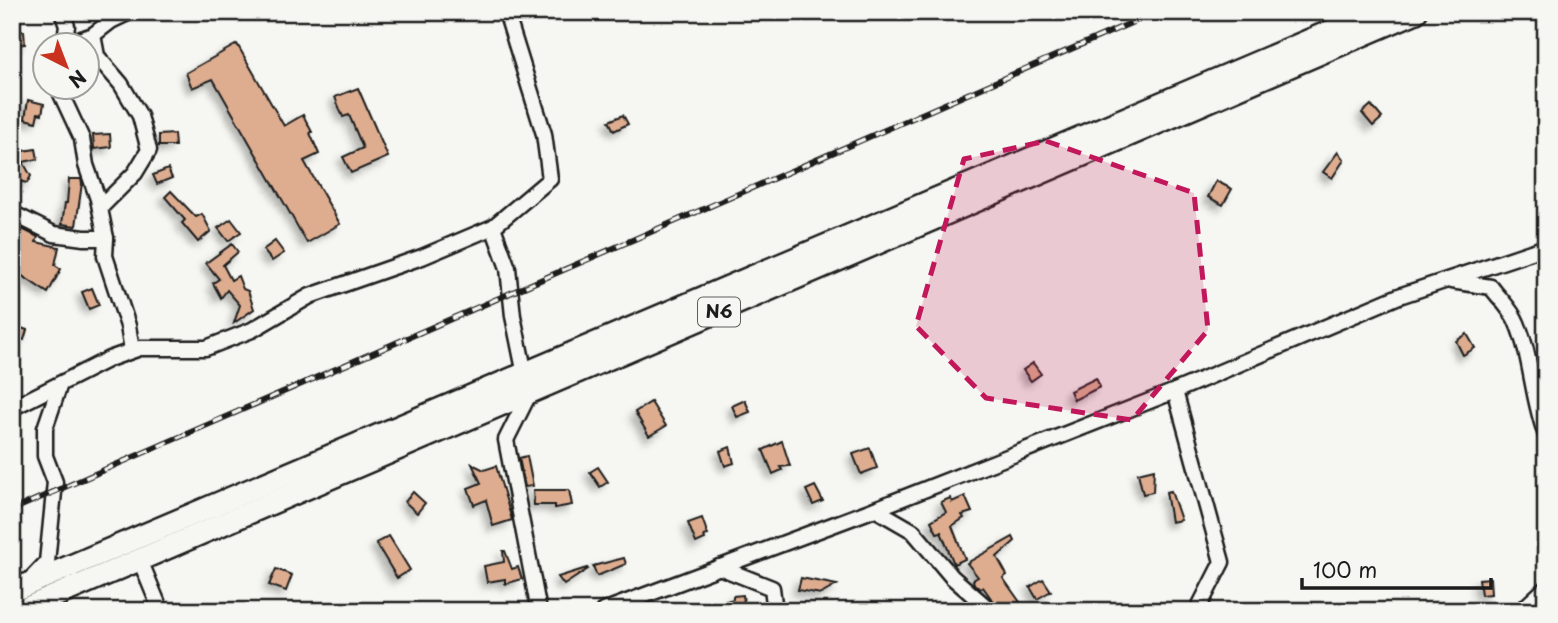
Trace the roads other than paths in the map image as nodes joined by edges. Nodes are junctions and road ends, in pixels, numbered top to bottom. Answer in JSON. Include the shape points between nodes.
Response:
{"nodes":[{"id":1,"x":62,"y":12,"type":"edge"},
{"id":2,"x":130,"y":12,"type":"edge"},
{"id":3,"x":506,"y":12,"type":"edge"},
{"id":4,"x":1376,"y":12,"type":"edge"},
{"id":5,"x":1416,"y":12,"type":"edge"},
{"id":6,"x":66,"y":32,"type":"edge"},
{"id":7,"x":97,"y":32,"type":"edge"},
{"id":8,"x":102,"y":63,"type":"edge"},
{"id":9,"x":65,"y":102,"type":"edge"},
{"id":10,"x":100,"y":208,"type":"junction"},
{"id":11,"x":12,"y":213,"type":"edge"},
{"id":12,"x":493,"y":228,"type":"junction"},
{"id":13,"x":106,"y":237,"type":"junction"},
{"id":14,"x":1546,"y":247,"type":"edge"},
{"id":15,"x":1447,"y":280,"type":"junction"},
{"id":16,"x":132,"y":350,"type":"junction"},
{"id":17,"x":528,"y":383,"type":"junction"},
{"id":18,"x":60,"y":384,"type":"junction"},
{"id":19,"x":1175,"y":391,"type":"junction"},
{"id":20,"x":13,"y":407,"type":"edge"},
{"id":21,"x":1546,"y":435,"type":"edge"},
{"id":22,"x":875,"y":509,"type":"junction"},
{"id":23,"x":140,"y":560,"type":"junction"},
{"id":24,"x":719,"y":567,"type":"junction"},
{"id":25,"x":1546,"y":588,"type":"edge"},
{"id":26,"x":25,"y":601,"type":"edge"},
{"id":27,"x":161,"y":611,"type":"edge"},
{"id":28,"x":539,"y":611,"type":"edge"},
{"id":29,"x":603,"y":611,"type":"edge"},
{"id":30,"x":775,"y":611,"type":"edge"},
{"id":31,"x":991,"y":611,"type":"edge"},
{"id":32,"x":1197,"y":611,"type":"edge"},
{"id":33,"x":1521,"y":611,"type":"edge"}],
"edges":[{"from":1,"to":6,"type":"street"},
{"from":2,"to":7,"type":"street"},
{"from":3,"to":12,"type":"street","via":[[544,134],[550,179]]},
{"from":4,"to":17,"type":"highway","number":"N6"},
{"from":5,"to":17,"type":"highway","number":"N6"},
{"from":8,"to":10,"type":"street","via":[[140,116],[149,150],[135,173]]},
{"from":9,"to":10,"type":"street","via":[[82,139]]},
{"from":10,"to":13,"type":"street"},
{"from":11,"to":13,"type":"street","via":[[54,234]]},
{"from":12,"to":16,"type":"street","via":[[310,296],[252,330],[206,348]]},
{"from":12,"to":17,"type":"street","via":[[508,268]]},
{"from":13,"to":16,"type":"street","via":[[105,256]]},
{"from":14,"to":15,"type":"street"},
{"from":15,"to":19,"type":"street"},
{"from":15,"to":21,"type":"street","via":[[1491,287],[1517,321]]},
{"from":16,"to":18,"type":"street"},
{"from":17,"to":23,"type":"highway","number":"N6"},
{"from":17,"to":26,"type":"highway","number":"N6"},
{"from":17,"to":28,"type":"street","via":[[506,440]]},
{"from":18,"to":20,"type":"street"},
{"from":18,"to":26,"type":"street","via":[[45,428],[45,456],[55,482],[47,562]]},
{"from":19,"to":22,"type":"street"},
{"from":19,"to":32,"type":"street","via":[[1222,562]]},
{"from":22,"to":24,"type":"street"},
{"from":22,"to":31,"type":"street","via":[[913,531],[952,578]]},
{"from":23,"to":26,"type":"highway","number":"N6"},
{"from":23,"to":27,"type":"street"},
{"from":24,"to":29,"type":"street"},
{"from":24,"to":30,"type":"street","via":[[772,588]]},
{"from":25,"to":33,"type":"street"}]}
